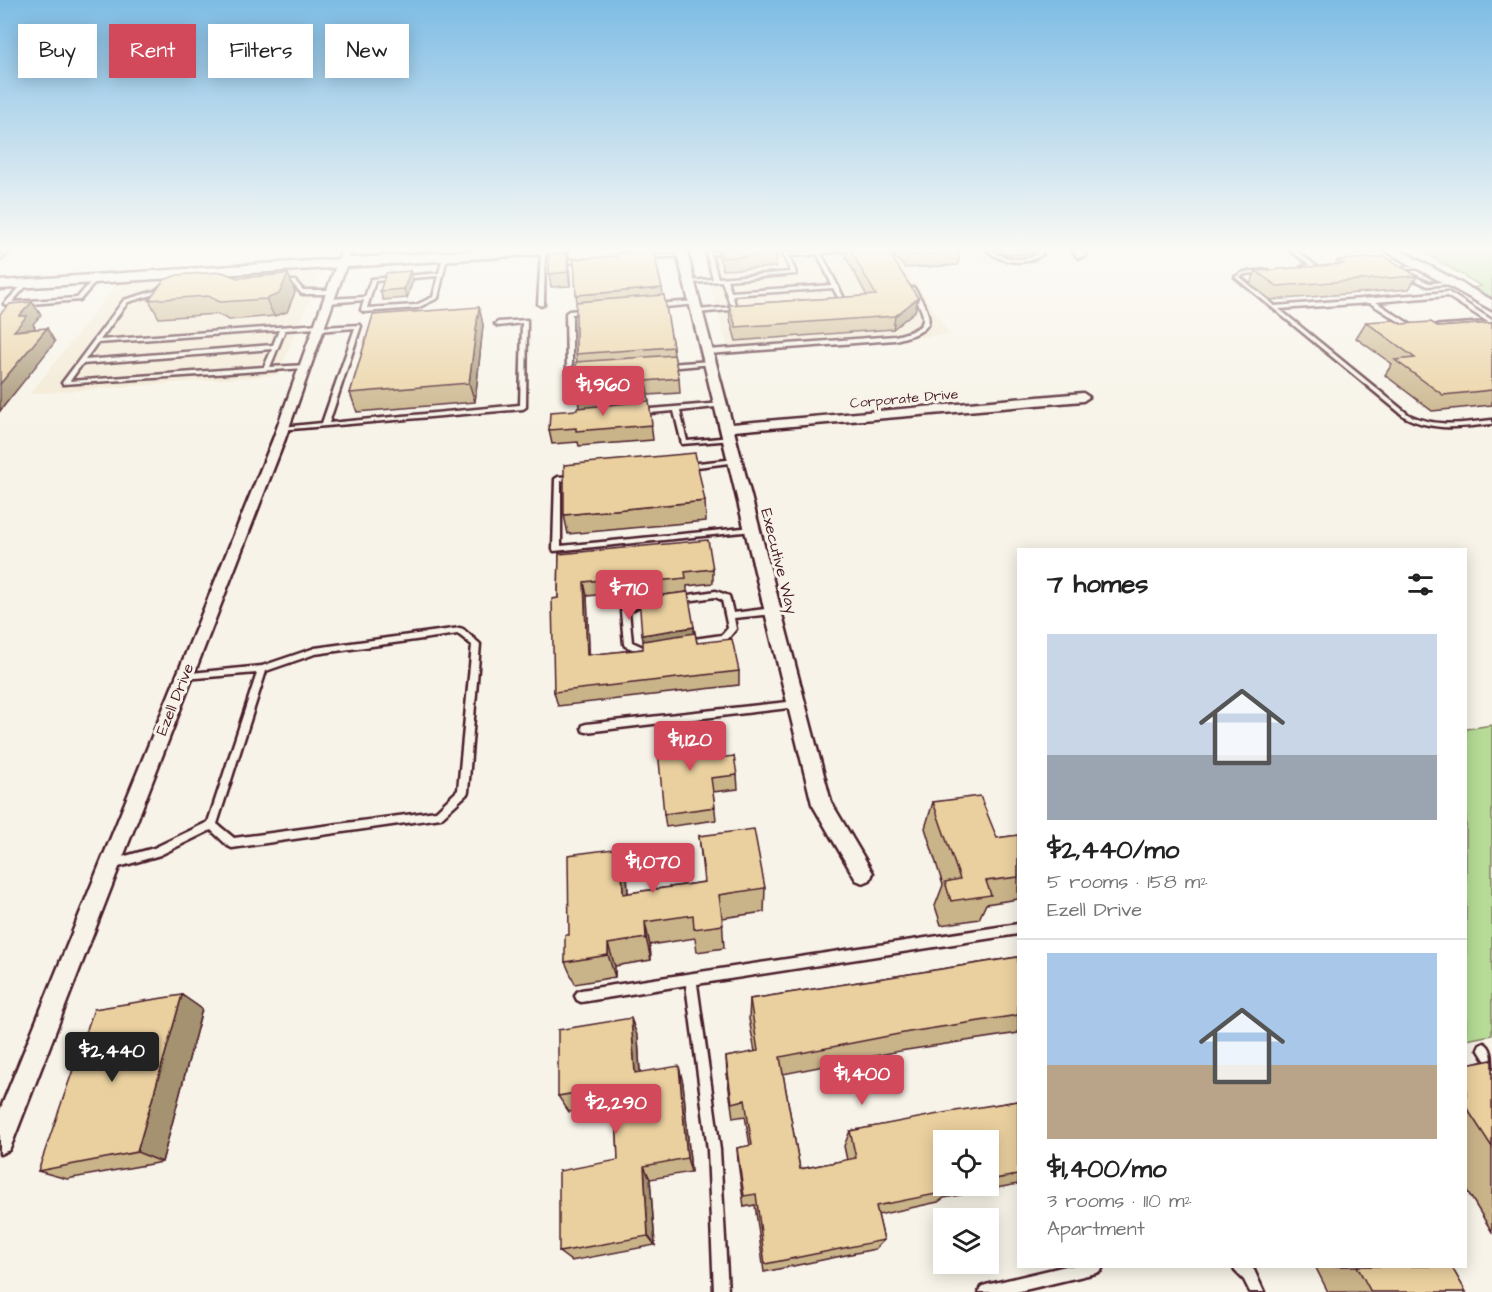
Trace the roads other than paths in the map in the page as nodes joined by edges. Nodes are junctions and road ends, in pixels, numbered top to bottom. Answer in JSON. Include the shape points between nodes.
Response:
{"nodes":[{"id":1,"x":120,"y":309,"type":"edge"},
{"id":2,"x":326,"y":309,"type":"edge"},
{"id":3,"x":697,"y":309,"type":"edge"},
{"id":4,"x":924,"y":309,"type":"edge"},
{"id":5,"x":1276,"y":309,"type":"edge"},
{"id":6,"x":1383,"y":309,"type":"edge"},
{"id":7,"x":1472,"y":309,"type":"edge"},
{"id":8,"x":592,"y":311,"type":"edge"},
{"id":9,"x":1492,"y":322,"type":"edge"},
{"id":10,"x":498,"y":324,"type":"dead end"},
{"id":11,"x":283,"y":328,"type":"junction"},
{"id":12,"x":319,"y":328,"type":"junction"},
{"id":13,"x":95,"y":342,"type":"junction"},
{"id":14,"x":275,"y":347,"type":"junction"},
{"id":15,"x":710,"y":358,"type":"junction"},
{"id":16,"x":80,"y":362,"type":"junction"},
{"id":17,"x":305,"y":366,"type":"junction"},
{"id":18,"x":664,"y":366,"type":"edge"},
{"id":19,"x":266,"y":369,"type":"junction"},
{"id":20,"x":593,"y":371,"type":"edge"},
{"id":21,"x":1083,"y":397,"type":"dead end"},
{"id":22,"x":722,"y":405,"type":"junction"},
{"id":23,"x":677,"y":409,"type":"junction"},
{"id":24,"x":632,"y":413,"type":"edge"},
{"id":25,"x":1492,"y":422,"type":"edge"},
{"id":26,"x":325,"y":425,"type":"junction"},
{"id":27,"x":282,"y":429,"type":"junction"},
{"id":28,"x":729,"y":434,"type":"junction"},
{"id":29,"x":736,"y":461,"type":"junction"},
{"id":30,"x":677,"y":467,"type":"edge"},
{"id":31,"x":582,"y":477,"type":"edge"},
{"id":32,"x":753,"y":529,"type":"junction"},
{"id":33,"x":671,"y":599,"type":"edge"},
{"id":34,"x":660,"y":601,"type":"edge"},
{"id":35,"x":774,"y":611,"type":"junction"},
{"id":36,"x":730,"y":616,"type":"junction"},
{"id":37,"x":677,"y":645,"type":"edge"},
{"id":38,"x":665,"y":646,"type":"edge"},
{"id":39,"x":262,"y":669,"type":"junction"},
{"id":40,"x":183,"y":676,"type":"junction"},
{"id":41,"x":797,"y":704,"type":"junction"},
{"id":42,"x":586,"y":728,"type":"dead end"},
{"id":43,"x":212,"y":825,"type":"junction"},
{"id":44,"x":109,"y":865,"type":"junction"},
{"id":45,"x":862,"y":873,"type":"dead end"},
{"id":46,"x":1017,"y":929,"type":"edge"},
{"id":47,"x":691,"y":979,"type":"junction"},
{"id":48,"x":581,"y":996,"type":"dead end"},
{"id":49,"x":1484,"y":1049,"type":"dead end"},
{"id":50,"x":1492,"y":1061,"type":"edge"},
{"id":51,"x":0,"y":1141,"type":"edge"},
{"id":52,"x":1088,"y":1268,"type":"edge"},
{"id":53,"x":1242,"y":1268,"type":"edge"},
{"id":54,"x":718,"y":1291,"type":"edge"},
{"id":55,"x":986,"y":1292,"type":"edge"},
{"id":56,"x":1257,"y":1292,"type":"edge"}],
"edges":[{"from":1,"to":13,"type":"lane"},
{"from":2,"to":12,"type":"street","name":"Ezell Drive"},
{"from":3,"to":15,"type":"street","name":"Executive Way"},
{"from":4,"to":15,"type":"lane","via":[[928,320],[915,334]]},
{"from":5,"to":25,"type":"lane","via":[[1421,424],[1435,427]]},
{"from":6,"to":9,"type":"lane","via":[[1413,329]]},
{"from":7,"to":9,"type":"lane"},
{"from":8,"to":20,"type":"lane","via":[[569,313],[569,373]]},
{"from":10,"to":26,"type":"lane","via":[[525,321],[523,407]]},
{"from":11,"to":12,"type":"lane"},
{"from":11,"to":13,"type":"lane"},
{"from":11,"to":14,"type":"lane"},
{"from":12,"to":17,"type":"street","name":"Ezell Drive"},
{"from":12,"to":26,"type":"lane","via":[[358,326]]},
{"from":13,"to":16,"type":"lane"},
{"from":14,"to":16,"type":"lane"},
{"from":14,"to":19,"type":"lane"},
{"from":15,"to":18,"type":"lane"},
{"from":15,"to":22,"type":"street","name":"Executive Way"},
{"from":16,"to":19,"type":"lane","via":[[65,383]]},
{"from":17,"to":19,"type":"lane"},
{"from":17,"to":27,"type":"street","name":"Ezell Drive"},
{"from":21,"to":28,"type":"street","name":"Corporate Drive"},
{"from":22,"to":23,"type":"lane"},
{"from":22,"to":28,"type":"street","name":"Executive Way"},
{"from":23,"to":24,"type":"lane"},
{"from":23,"to":28,"type":"lane","via":[[684,443]]},
{"from":26,"to":27,"type":"lane"},
{"from":27,"to":40,"type":"street","name":"Ezell Drive"},
{"from":28,"to":29,"type":"street","name":"Executive Way"},
{"from":29,"to":30,"type":"lane"},
{"from":29,"to":32,"type":"street","name":"Executive Way"},
{"from":31,"to":32,"type":"lane","via":[[558,479],[557,549]]},
{"from":32,"to":35,"type":"street","name":"Executive Way"},
{"from":33,"to":36,"type":"lane","via":[[716,594],[726,598]]},
{"from":34,"to":38,"type":"lane","via":[[638,603],[625,611],[628,644],[642,650]]},
{"from":35,"to":36,"type":"lane"},
{"from":35,"to":41,"type":"street","name":"Executive Way"},
{"from":36,"to":37,"type":"lane","via":[[732,629],[724,638]]},
{"from":39,"to":40,"type":"lane"},
{"from":39,"to":43,"type":"lane"},
{"from":39,"to":43,"type":"lane","via":[[315,651],[460,632],[476,644],[463,792],[438,815],[255,840],[232,843]]},
{"from":40,"to":44,"type":"street","name":"Ezell Drive"},
{"from":41,"to":42,"type":"lane"},
{"from":41,"to":45,"type":"street","name":"Executive Way","via":[[822,804]]},
{"from":43,"to":44,"type":"lane","via":[[156,852]]},
{"from":44,"to":51,"type":"street","name":"Ezell Drive"},
{"from":46,"to":47,"type":"lane"},
{"from":47,"to":48,"type":"lane"},
{"from":47,"to":54,"type":"lane","via":[[714,1150]]},
{"from":49,"to":50,"type":"lane"},
{"from":52,"to":55,"type":"lane"},
{"from":53,"to":56,"type":"lane"}]}
